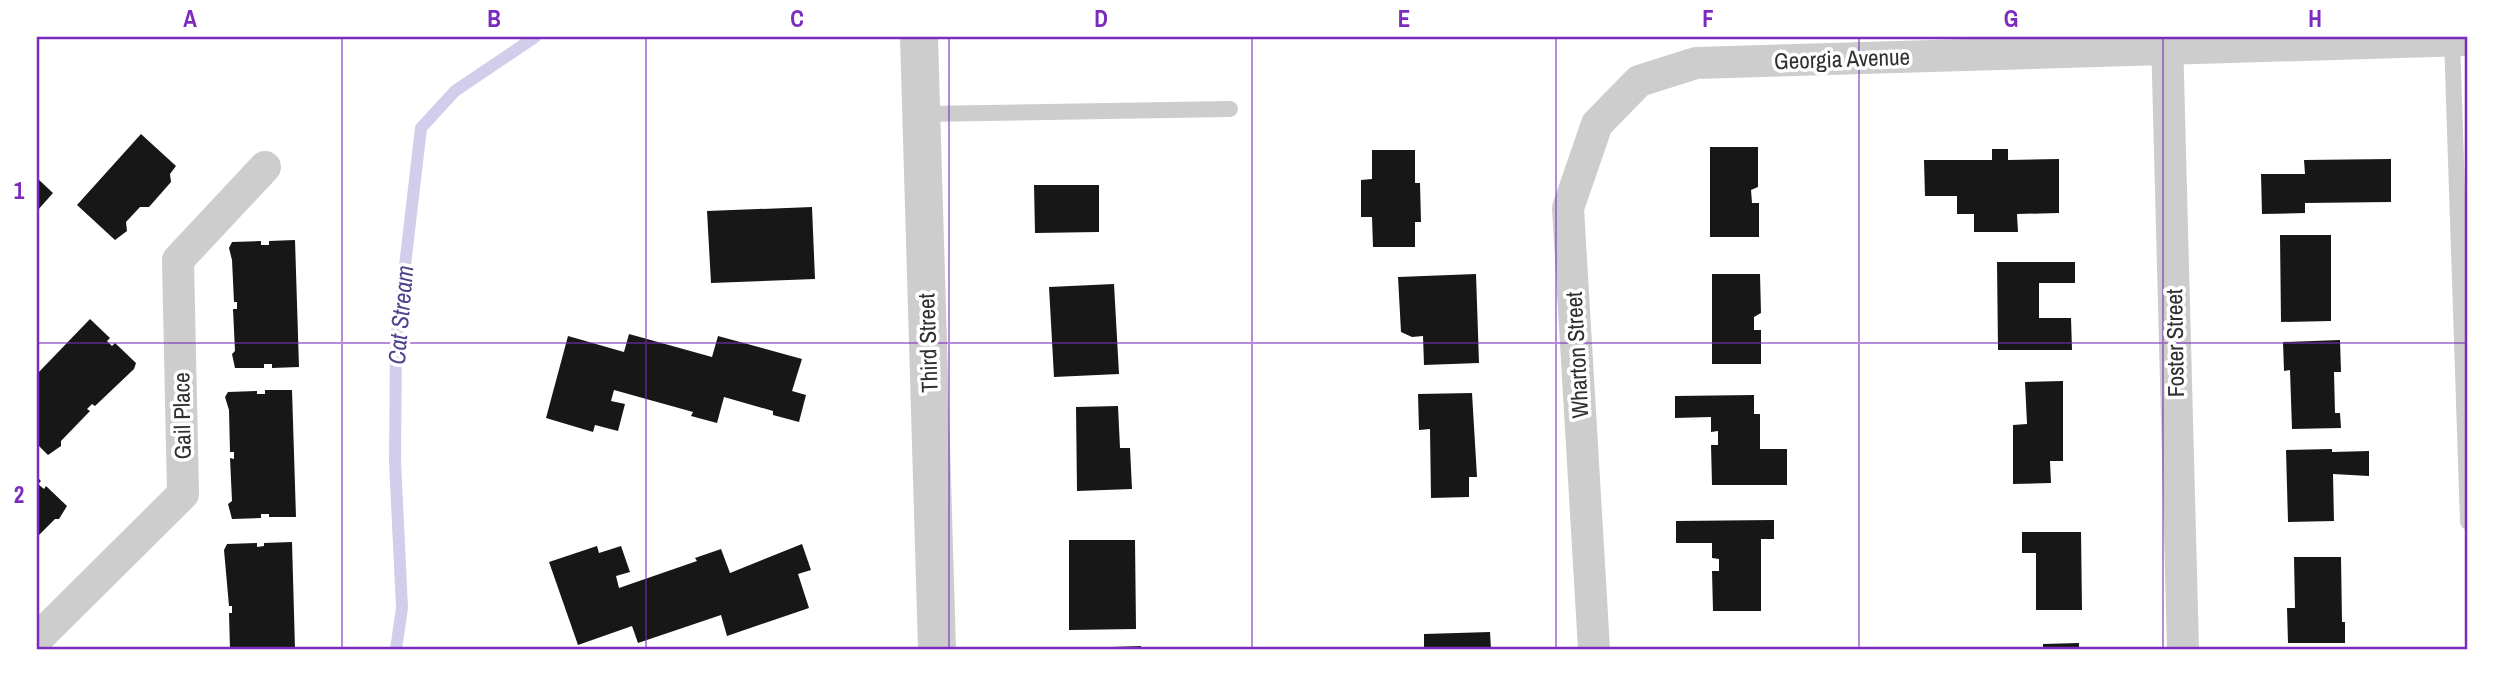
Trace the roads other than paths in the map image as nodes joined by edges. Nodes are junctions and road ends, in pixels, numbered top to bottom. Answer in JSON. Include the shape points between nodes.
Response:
{"nodes":[{"id":1,"x":919,"y":37,"type":"edge"},
{"id":2,"x":2460,"y":40,"type":"edge"},
{"id":3,"x":2167,"y":43,"type":"edge"},
{"id":4,"x":1639,"y":81,"type":"joint"},
{"id":5,"x":1230,"y":109,"type":"dead end"},
{"id":6,"x":922,"y":114,"type":"junction"},
{"id":7,"x":265,"y":166,"type":"dead end"},
{"id":8,"x":2468,"y":522,"type":"edge"},
{"id":9,"x":37,"y":639,"type":"edge"},
{"id":10,"x":937,"y":649,"type":"edge"},
{"id":11,"x":1594,"y":649,"type":"edge"},
{"id":12,"x":2183,"y":649,"type":"edge"}],
"edges":[{"from":1,"to":6,"type":"street","name":"Third Street"},
{"from":2,"to":3,"type":"street","name":"Georgia Avenue"},
{"from":2,"to":8,"type":"lane"},
{"from":3,"to":4,"type":"street","name":"Georgia Avenue","via":[[1696,64]]},
{"from":3,"to":12,"type":"street","name":"Foster Street"},
{"from":4,"to":11,"type":"street","name":"Wharton Street","via":[[1597,124],[1569,208]]},
{"from":5,"to":6,"type":"lane"},
{"from":6,"to":10,"type":"street","name":"Third Street"},
{"from":7,"to":9,"type":"street","name":"Gail Place","via":[[178,260],[183,494]]}]}
